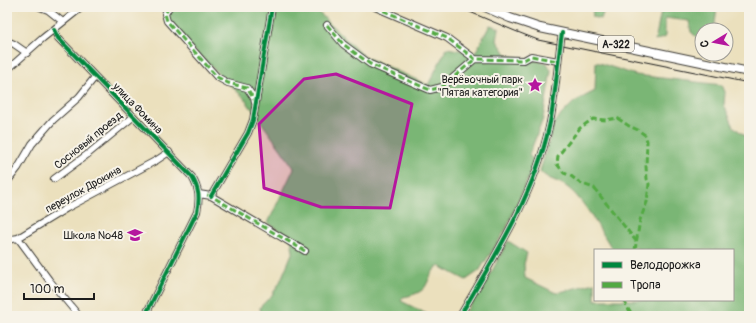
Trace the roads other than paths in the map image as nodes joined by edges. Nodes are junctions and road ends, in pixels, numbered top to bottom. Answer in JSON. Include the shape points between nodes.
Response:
{"nodes":[{"id":1,"x":40,"y":7,"type":"edge"},
{"id":2,"x":82,"y":7,"type":"edge"},
{"id":3,"x":169,"y":7,"type":"edge"},
{"id":4,"x":272,"y":7,"type":"edge"},
{"id":5,"x":375,"y":7,"type":"edge"},
{"id":6,"x":485,"y":7,"type":"edge"},
{"id":7,"x":63,"y":22,"type":"junction"},
{"id":8,"x":327,"y":25,"type":"dead end"},
{"id":9,"x":54,"y":30,"type":"junction"},
{"id":10,"x":562,"y":33,"type":"junction"},
{"id":11,"x":7,"y":41,"type":"edge"},
{"id":12,"x":27,"y":53,"type":"junction"},
{"id":13,"x":475,"y":59,"type":"junction"},
{"id":14,"x":558,"y":61,"type":"junction"},
{"id":15,"x":7,"y":70,"type":"edge"},
{"id":16,"x":749,"y":72,"type":"edge"},
{"id":17,"x":95,"y":77,"type":"junction"},
{"id":18,"x":255,"y":105,"type":"junction"},
{"id":19,"x":133,"y":117,"type":"junction"},
{"id":20,"x":169,"y":152,"type":"junction"},
{"id":21,"x":54,"y":180,"type":"dead end"},
{"id":22,"x":7,"y":182,"type":"edge"},
{"id":23,"x":199,"y":194,"type":"junction"},
{"id":24,"x":211,"y":196,"type":"junction"},
{"id":25,"x":18,"y":238,"type":"junction"},
{"id":26,"x":7,"y":240,"type":"edge"},
{"id":27,"x":305,"y":250,"type":"dead end"},
{"id":28,"x":79,"y":316,"type":"edge"},
{"id":29,"x":145,"y":316,"type":"edge"},
{"id":30,"x":460,"y":316,"type":"edge"}],
"edges":[{"from":1,"to":7,"type":"street"},
{"from":2,"to":7,"type":"street"},
{"from":3,"to":18,"type":"street","via":[[165,14],[167,21],[217,77],[247,88],[254,98]]},
{"from":4,"to":18,"type":"street"},
{"from":5,"to":13,"type":"street","via":[[447,38]]},
{"from":6,"to":10,"type":"highway","number":"А-322","via":[[529,24]]},
{"from":7,"to":9,"type":"street"},
{"from":8,"to":13,"type":"street","via":[[343,44],[370,64],[430,90],[442,87]]},
{"from":9,"to":12,"type":"street"},
{"from":9,"to":17,"type":"street","name":"улица Фомина","via":[[58,38]]},
{"from":10,"to":14,"type":"street"},
{"from":10,"to":16,"type":"highway","number":"А-322"},
{"from":11,"to":12,"type":"street"},
{"from":12,"to":15,"type":"street"},
{"from":13,"to":14,"type":"street","via":[[524,60],[532,56]]},
{"from":14,"to":30,"type":"street","via":[[549,128],[533,178],[505,238]]},
{"from":17,"to":19,"type":"street","name":"улица Фомина"},
{"from":17,"to":22,"type":"street","via":[[79,97],[53,120],[32,144]]},
{"from":18,"to":24,"type":"street","via":[[248,133]]},
{"from":19,"to":20,"type":"street","name":"улица Фомина"},
{"from":19,"to":21,"type":"street","name":"Сосновый проезд"},
{"from":20,"to":23,"type":"street","name":"улица Фомина","via":[[192,177]]},
{"from":20,"to":25,"type":"street","name":"переулок Дрокина"},
{"from":23,"to":24,"type":"street"},
{"from":23,"to":29,"type":"street","via":[[197,212]]},
{"from":24,"to":27,"type":"street"},
{"from":25,"to":26,"type":"street","name":"переулок Дрокина"},
{"from":25,"to":28,"type":"street"}]}
